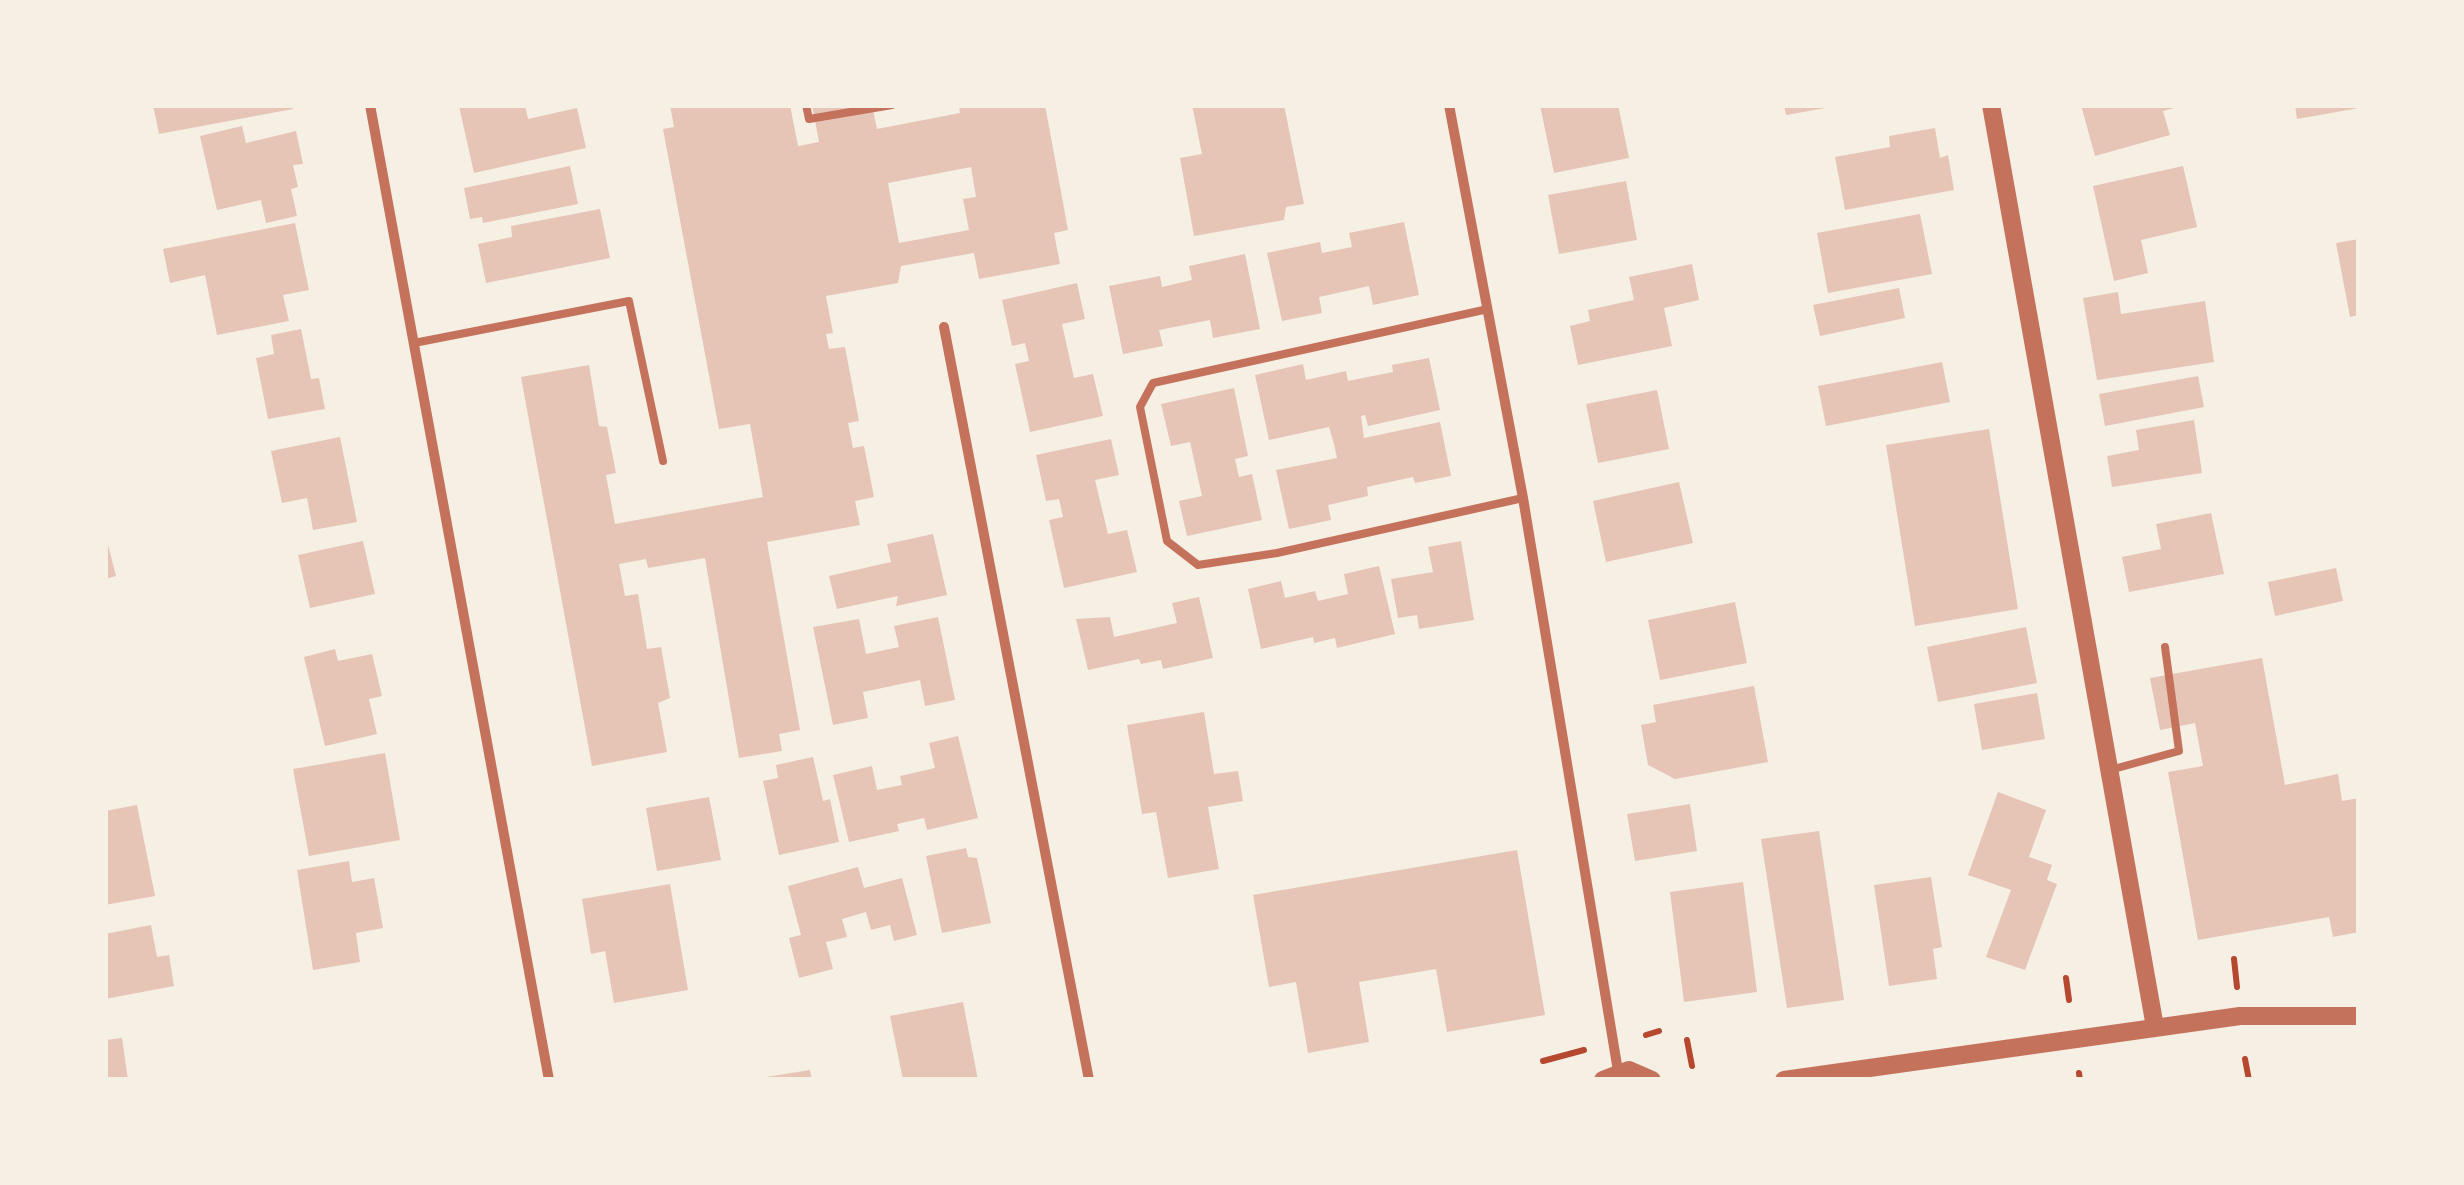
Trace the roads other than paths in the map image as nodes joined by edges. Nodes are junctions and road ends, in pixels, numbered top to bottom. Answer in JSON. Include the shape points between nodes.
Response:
{"nodes":[{"id":1,"x":370,"y":105,"type":"edge"},
{"id":2,"x":806,"y":105,"type":"edge"},
{"id":3,"x":892,"y":105,"type":"edge"},
{"id":4,"x":1449,"y":105,"type":"edge"},
{"id":5,"x":1992,"y":105,"type":"edge"},
{"id":6,"x":1488,"y":309,"type":"junction"},
{"id":7,"x":944,"y":328,"type":"dead end"},
{"id":8,"x":414,"y":342,"type":"junction"},
{"id":9,"x":663,"y":462,"type":"dead end"},
{"id":10,"x":1523,"y":498,"type":"junction"},
{"id":11,"x":2165,"y":647,"type":"dead end"},
{"id":12,"x":2110,"y":770,"type":"junction"},
{"id":13,"x":2359,"y":1016,"type":"edge"},
{"id":14,"x":2155,"y":1027,"type":"junction"},
{"id":15,"x":1611,"y":1076,"type":"edge"},
{"id":16,"x":549,"y":1080,"type":"edge"},
{"id":17,"x":1089,"y":1080,"type":"edge"},
{"id":18,"x":1652,"y":1080,"type":"edge"},
{"id":19,"x":1784,"y":1080,"type":"edge"}],
"edges":[{"from":1,"to":8,"type":"street"},
{"from":2,"to":3,"type":"lane","via":[[808,119]]},
{"from":4,"to":6,"type":"street"},
{"from":5,"to":12,"type":"street"},
{"from":6,"to":10,"type":"street"},
{"from":6,"to":10,"type":"lane","via":[[1152,382],[1140,407],[1167,541],[1198,564]]},
{"from":7,"to":17,"type":"street"},
{"from":8,"to":9,"type":"lane","via":[[628,301]]},
{"from":8,"to":16,"type":"street"},
{"from":10,"to":15,"type":"street"},
{"from":11,"to":12,"type":"lane","via":[[2178,750]]},
{"from":12,"to":14,"type":"street"},
{"from":13,"to":14,"type":"street","via":[[2240,1016]]},
{"from":14,"to":19,"type":"street"},
{"from":15,"to":18,"type":"street","via":[[1640,1073]]}]}
